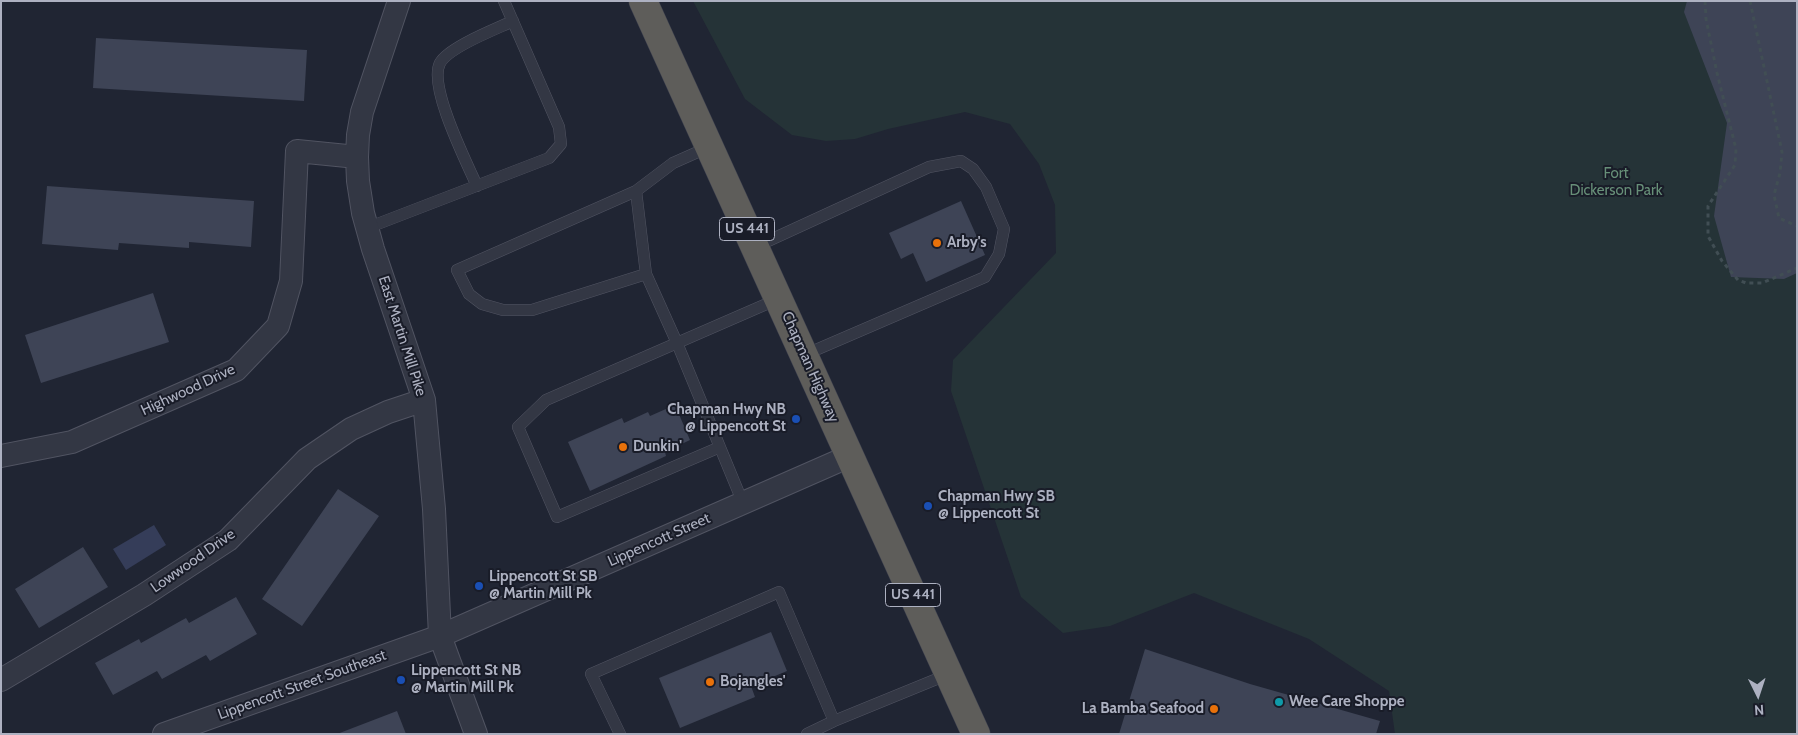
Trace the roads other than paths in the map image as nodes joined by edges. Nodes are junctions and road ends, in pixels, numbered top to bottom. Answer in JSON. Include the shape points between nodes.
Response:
{"nodes":[{"id":1,"x":399,"y":1,"type":"edge"},
{"id":2,"x":504,"y":1,"type":"edge"},
{"id":3,"x":643,"y":1,"type":"edge"},
{"id":4,"x":513,"y":21,"type":"junction"},
{"id":5,"x":710,"y":147,"type":"junction"},
{"id":6,"x":357,"y":156,"type":"junction"},
{"id":7,"x":477,"y":186,"type":"junction"},
{"id":8,"x":636,"y":191,"type":"junction"},
{"id":9,"x":367,"y":228,"type":"junction"},
{"id":10,"x":755,"y":247,"type":"junction"},
{"id":11,"x":646,"y":274,"type":"junction"},
{"id":12,"x":779,"y":299,"type":"junction"},
{"id":13,"x":677,"y":343,"type":"junction"},
{"id":14,"x":804,"y":355,"type":"junction"},
{"id":15,"x":424,"y":400,"type":"junction"},
{"id":16,"x":720,"y":447,"type":"junction"},
{"id":17,"x":1,"y":456,"type":"edge"},
{"id":18,"x":850,"y":456,"type":"junction"},
{"id":19,"x":744,"y":503,"type":"junction"},
{"id":20,"x":440,"y":636,"type":"junction"},
{"id":21,"x":949,"y":674,"type":"junction"},
{"id":22,"x":1,"y":680,"type":"edge"},
{"id":23,"x":834,"y":721,"type":"junction"},
{"id":24,"x":164,"y":734,"type":"edge"},
{"id":25,"x":476,"y":734,"type":"edge"},
{"id":26,"x":620,"y":734,"type":"edge"},
{"id":27,"x":807,"y":734,"type":"edge"},
{"id":28,"x":976,"y":734,"type":"edge"}],
"edges":[{"from":1,"to":6,"type":"street","name":"East Martin Mill Pike","via":[[362,112]]},
{"from":2,"to":4,"type":"lane"},
{"from":3,"to":5,"type":"highway","name":"Chapman Highway","number":"US 441"},
{"from":4,"to":7,"type":"lane","via":[[450,52],[440,63],[437,77],[441,101]]},
{"from":4,"to":7,"type":"lane","via":[[559,127],[561,144],[549,158]]},
{"from":5,"to":8,"type":"lane","via":[[673,163]]},
{"from":5,"to":10,"type":"highway","name":"Chapman Highway","number":"US 441"},
{"from":6,"to":9,"type":"street","name":"East Martin Mill Pike"},
{"from":6,"to":17,"type":"street","name":"Highwood Drive","via":[[297,151],[291,281],[278,326],[236,370],[72,442]]},
{"from":7,"to":9,"type":"lane"},
{"from":8,"to":11,"type":"lane"},
{"from":8,"to":11,"type":"lane","via":[[457,270],[468,294],[482,304],[503,310],[532,310]]},
{"from":9,"to":15,"type":"street","name":"East Martin Mill Pike"},
{"from":10,"to":12,"type":"highway","name":"Chapman Highway","number":"US 441"},
{"from":10,"to":14,"type":"lane","via":[[929,167],[961,161],[986,187],[1004,229],[999,254],[985,277]]},
{"from":11,"to":13,"type":"lane"},
{"from":12,"to":13,"type":"lane"},
{"from":12,"to":14,"type":"highway","name":"Chapman Highway","number":"US 441"},
{"from":13,"to":16,"type":"lane"},
{"from":13,"to":16,"type":"lane","via":[[546,400],[518,427],[557,517]]},
{"from":14,"to":18,"type":"highway","name":"Chapman Highway","number":"US 441"},
{"from":15,"to":20,"type":"street","name":"East Martin Mill Pike","via":[[434,509]]},
{"from":15,"to":22,"type":"street","name":"Lowwood Drive","via":[[351,429],[306,459],[228,540],[144,595]]},
{"from":16,"to":19,"type":"lane"},
{"from":18,"to":19,"type":"street","name":"Lippencott Street"},
{"from":18,"to":21,"type":"highway","name":"Chapman Highway","number":"US 441"},
{"from":19,"to":20,"type":"street","name":"Lippencott Street"},
{"from":20,"to":24,"type":"street","name":"Lippencott Street Southeast"},
{"from":20,"to":25,"type":"street","name":"East Martin Mill Pike"},
{"from":21,"to":23,"type":"lane"},
{"from":21,"to":28,"type":"highway","name":"Chapman Highway","number":"US 441"},
{"from":23,"to":26,"type":"lane","via":[[779,592],[591,674]]},
{"from":23,"to":27,"type":"lane"}]}
